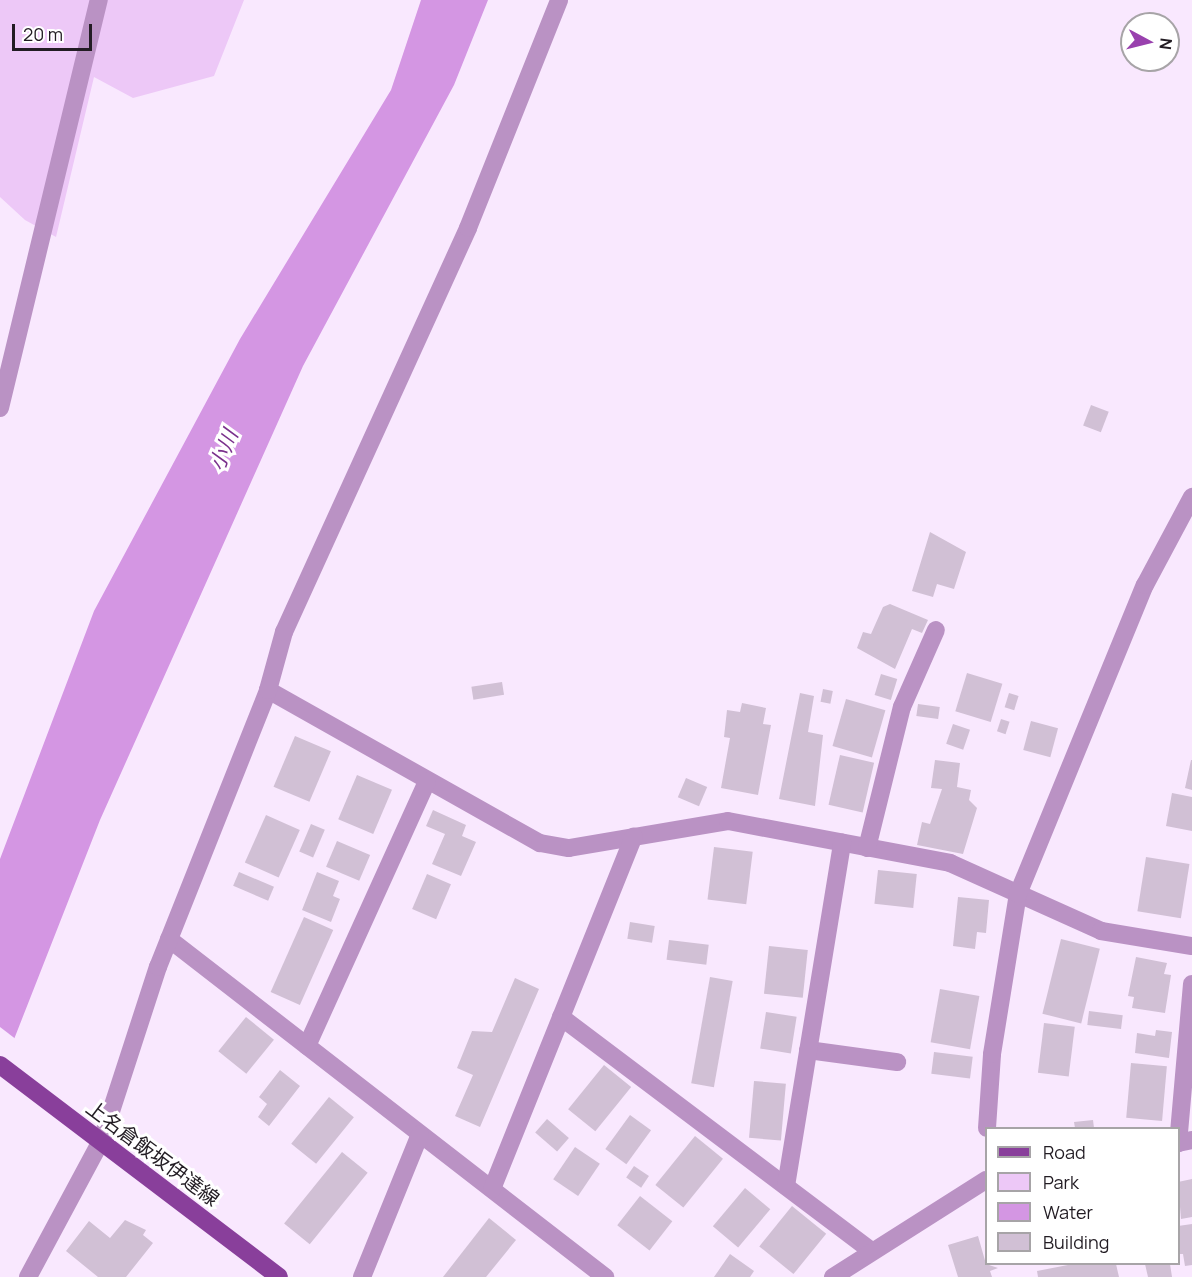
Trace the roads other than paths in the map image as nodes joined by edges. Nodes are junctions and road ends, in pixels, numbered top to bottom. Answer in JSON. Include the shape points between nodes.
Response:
{"nodes":[{"id":1,"x":99,"y":0,"type":"edge"},
{"id":2,"x":560,"y":0,"type":"edge"},
{"id":3,"x":0,"y":408,"type":"edge"},
{"id":4,"x":1192,"y":497,"type":"edge"},
{"id":5,"x":936,"y":630,"type":"dead end"},
{"id":6,"x":268,"y":690,"type":"junction"},
{"id":7,"x":427,"y":782,"type":"junction"},
{"id":8,"x":634,"y":836,"type":"junction"},
{"id":9,"x":842,"y":843,"type":"junction"},
{"id":10,"x":867,"y":848,"type":"junction"},
{"id":11,"x":1018,"y":894,"type":"junction"},
{"id":12,"x":169,"y":939,"type":"junction"},
{"id":13,"x":1192,"y":946,"type":"edge"},
{"id":14,"x":1192,"y":984,"type":"edge"},
{"id":15,"x":561,"y":1017,"type":"junction"},
{"id":16,"x":307,"y":1046,"type":"junction"},
{"id":17,"x":808,"y":1050,"type":"junction"},
{"id":18,"x":897,"y":1062,"type":"dead end"},
{"id":19,"x":0,"y":1065,"type":"edge"},
{"id":20,"x":987,"y":1127,"type":"edge"},
{"id":21,"x":1180,"y":1131,"type":"edge"},
{"id":22,"x":420,"y":1134,"type":"junction"},
{"id":23,"x":102,"y":1139,"type":"junction"},
{"id":24,"x":985,"y":1181,"type":"edge"},
{"id":25,"x":786,"y":1186,"type":"junction"},
{"id":26,"x":492,"y":1189,"type":"junction"},
{"id":27,"x":872,"y":1251,"type":"junction"},
{"id":28,"x":28,"y":1277,"type":"edge"},
{"id":29,"x":279,"y":1277,"type":"edge"},
{"id":30,"x":363,"y":1277,"type":"edge"},
{"id":31,"x":605,"y":1277,"type":"edge"},
{"id":32,"x":833,"y":1277,"type":"edge"}],
"edges":[{"from":1,"to":3,"type":"street"},
{"from":2,"to":6,"type":"street","via":[[468,228],[284,632]]},
{"from":4,"to":11,"type":"street","via":[[1145,585]]},
{"from":5,"to":10,"type":"street","via":[[902,707]]},
{"from":6,"to":7,"type":"street"},
{"from":6,"to":12,"type":"street"},
{"from":7,"to":8,"type":"street","via":[[540,843],[569,848]]},
{"from":7,"to":16,"type":"street"},
{"from":8,"to":9,"type":"street","via":[[728,821]]},
{"from":8,"to":15,"type":"street"},
{"from":9,"to":10,"type":"street"},
{"from":9,"to":17,"type":"street"},
{"from":10,"to":11,"type":"street","via":[[950,863]]},
{"from":11,"to":13,"type":"street","via":[[1101,931]]},
{"from":11,"to":20,"type":"street","via":[[992,1054]]},
{"from":12,"to":16,"type":"street"},
{"from":12,"to":23,"type":"street"},
{"from":14,"to":21,"type":"street"},
{"from":15,"to":25,"type":"street"},
{"from":15,"to":26,"type":"street"},
{"from":16,"to":22,"type":"street"},
{"from":17,"to":18,"type":"street"},
{"from":17,"to":25,"type":"street"},
{"from":19,"to":23,"type":"main road","name":"上名倉飯坂伊達線","via":[[76,1124]]},
{"from":22,"to":26,"type":"street"},
{"from":22,"to":30,"type":"street"},
{"from":23,"to":28,"type":"street"},
{"from":23,"to":29,"type":"main road","name":"上名倉飯坂伊達線"},
{"from":24,"to":27,"type":"street"},
{"from":25,"to":27,"type":"street"},
{"from":26,"to":31,"type":"street"},
{"from":27,"to":32,"type":"street"}]}
